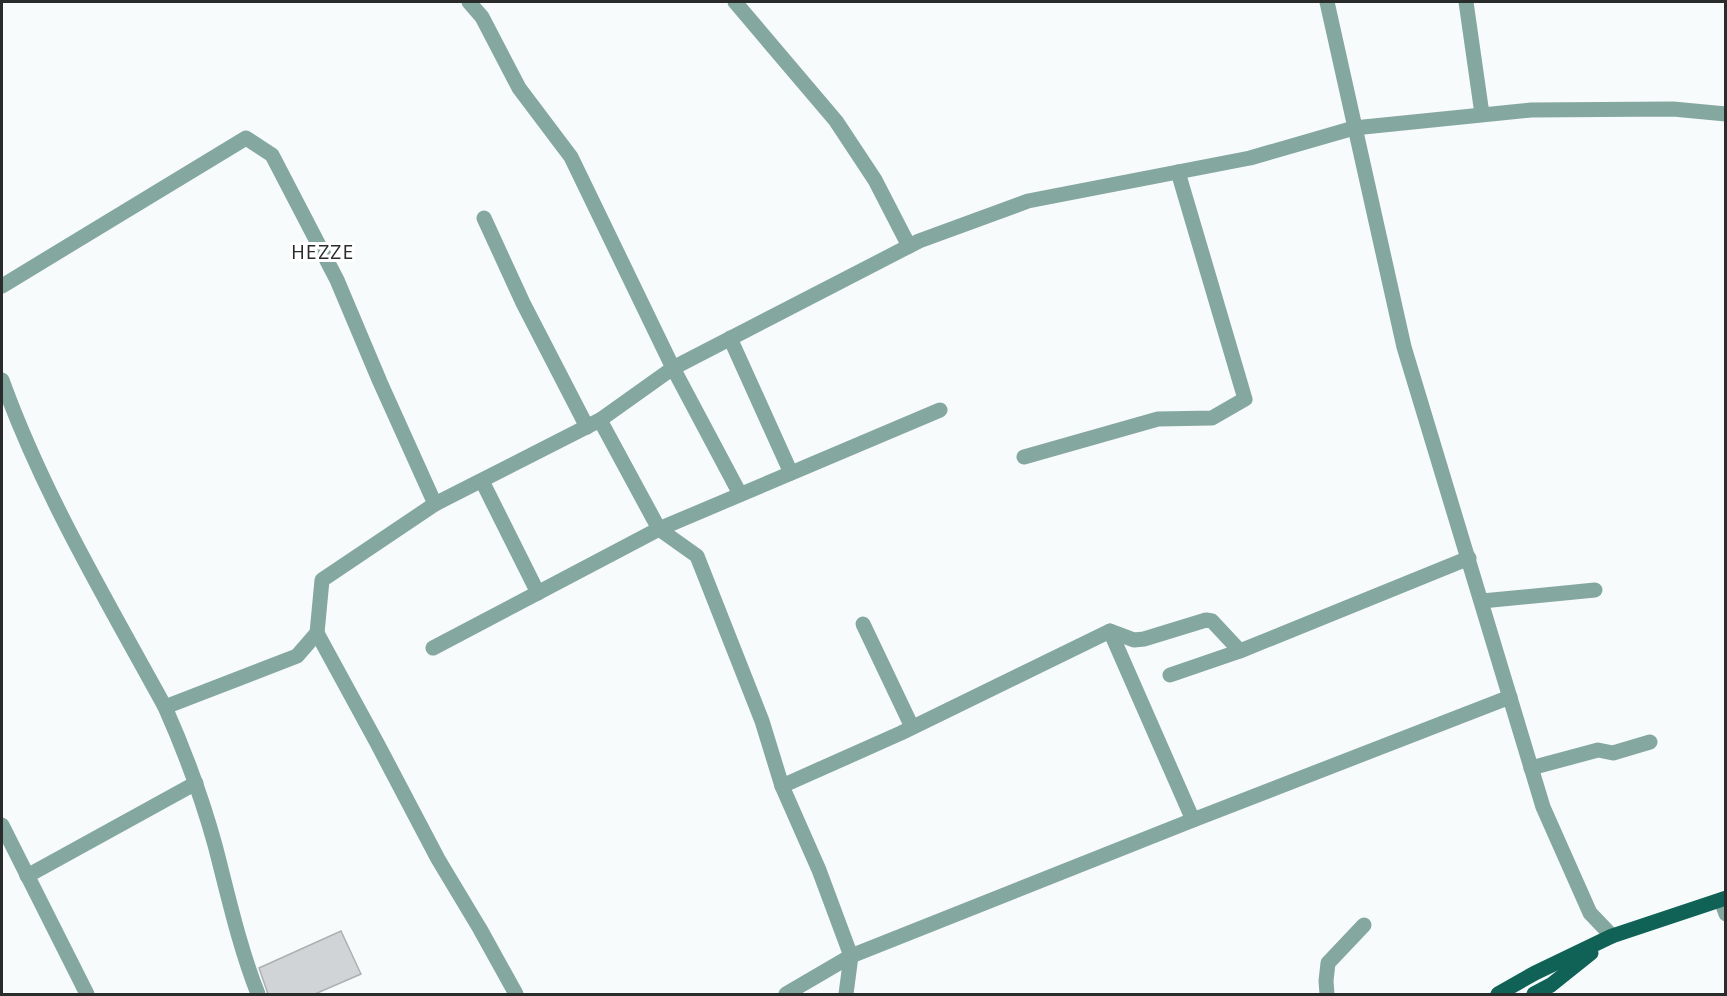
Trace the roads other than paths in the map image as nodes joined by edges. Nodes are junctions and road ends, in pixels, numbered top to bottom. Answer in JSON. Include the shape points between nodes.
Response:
{"nodes":[{"id":1,"x":469,"y":2,"type":"edge"},
{"id":2,"x":735,"y":2,"type":"edge"},
{"id":3,"x":1327,"y":2,"type":"edge"},
{"id":4,"x":1466,"y":2,"type":"edge"},
{"id":5,"x":1482,"y":114,"type":"junction"},
{"id":6,"x":1725,"y":114,"type":"edge"},
{"id":7,"x":1354,"y":128,"type":"junction"},
{"id":8,"x":1178,"y":172,"type":"junction"},
{"id":9,"x":484,"y":218,"type":"dead end"},
{"id":10,"x":909,"y":246,"type":"junction"},
{"id":11,"x":2,"y":286,"type":"edge"},
{"id":12,"x":730,"y":339,"type":"junction"},
{"id":13,"x":673,"y":368,"type":"junction"},
{"id":14,"x":2,"y":380,"type":"edge"},
{"id":15,"x":940,"y":410,"type":"dead end"},
{"id":16,"x":594,"y":424,"type":"junction"},
{"id":17,"x":1024,"y":457,"type":"dead end"},
{"id":18,"x":791,"y":473,"type":"junction"},
{"id":19,"x":482,"y":481,"type":"junction"},
{"id":20,"x":740,"y":494,"type":"junction"},
{"id":21,"x":435,"y":504,"type":"junction"},
{"id":22,"x":659,"y":529,"type":"junction"},
{"id":23,"x":1469,"y":558,"type":"junction"},
{"id":24,"x":1595,"y":590,"type":"dead end"},
{"id":25,"x":538,"y":593,"type":"junction"},
{"id":26,"x":1482,"y":601,"type":"junction"},
{"id":27,"x":863,"y":624,"type":"dead end"},
{"id":28,"x":1110,"y":631,"type":"junction"},
{"id":29,"x":317,"y":633,"type":"junction"},
{"id":30,"x":433,"y":648,"type":"dead end"},
{"id":31,"x":1240,"y":651,"type":"junction"},
{"id":32,"x":1170,"y":675,"type":"dead end"},
{"id":33,"x":1510,"y":696,"type":"junction"},
{"id":34,"x":165,"y":707,"type":"junction"},
{"id":35,"x":912,"y":727,"type":"junction"},
{"id":36,"x":1650,"y":742,"type":"dead end"},
{"id":37,"x":1532,"y":768,"type":"junction"},
{"id":38,"x":196,"y":783,"type":"junction"},
{"id":39,"x":782,"y":786,"type":"junction"},
{"id":40,"x":1193,"y":819,"type":"junction"},
{"id":41,"x":2,"y":825,"type":"edge"},
{"id":42,"x":27,"y":876,"type":"junction"},
{"id":43,"x":1724,"y":904,"type":"edge"},
{"id":44,"x":1364,"y":925,"type":"dead end"},
{"id":45,"x":1612,"y":936,"type":"junction"},
{"id":46,"x":851,"y":956,"type":"junction"},
{"id":47,"x":87,"y":994,"type":"edge"},
{"id":48,"x":258,"y":994,"type":"edge"},
{"id":49,"x":516,"y":994,"type":"edge"},
{"id":50,"x":786,"y":994,"type":"edge"},
{"id":51,"x":846,"y":994,"type":"edge"},
{"id":52,"x":1327,"y":994,"type":"edge"},
{"id":53,"x":1498,"y":994,"type":"edge"},
{"id":54,"x":1534,"y":994,"type":"edge"}],
"edges":[{"from":1,"to":13,"type":"street","via":[[482,17],[519,88],[571,158]]},
{"from":2,"to":10,"type":"street","via":[[836,121],[875,180]]},
{"from":3,"to":7,"type":"street"},
{"from":4,"to":5,"type":"street"},
{"from":5,"to":6,"type":"street","via":[[1530,110]]},
{"from":5,"to":7,"type":"street"},
{"from":7,"to":8,"type":"street","via":[[1250,158]]},
{"from":7,"to":23,"type":"street","via":[[1404,347]]},
{"from":8,"to":10,"type":"street","via":[[1028,201]]},
{"from":8,"to":17,"type":"street","via":[[1245,399],[1212,418],[1158,419]]},
{"from":9,"to":16,"type":"street","via":[[523,303]]},
{"from":10,"to":12,"type":"street"},
{"from":11,"to":21,"type":"street","via":[[246,138],[272,155],[326,260]]},
{"from":12,"to":13,"type":"street"},
{"from":12,"to":18,"type":"street"},
{"from":13,"to":16,"type":"street"},
{"from":13,"to":20,"type":"street"},
{"from":14,"to":34,"type":"street","via":[[61,519]]},
{"from":15,"to":18,"type":"street"},
{"from":16,"to":19,"type":"street"},
{"from":16,"to":22,"type":"street"},
{"from":18,"to":20,"type":"street"},
{"from":19,"to":21,"type":"street"},
{"from":19,"to":25,"type":"street"},
{"from":20,"to":22,"type":"street"},
{"from":21,"to":29,"type":"street","via":[[322,580]]},
{"from":22,"to":25,"type":"street"},
{"from":22,"to":39,"type":"street","via":[[697,556],[762,721]]},
{"from":23,"to":26,"type":"street"},
{"from":23,"to":31,"type":"street"},
{"from":24,"to":26,"type":"street"},
{"from":25,"to":30,"type":"street"},
{"from":26,"to":33,"type":"street"},
{"from":27,"to":35,"type":"street"},
{"from":28,"to":31,"type":"street","via":[[1134,640],[1144,639],[1206,620],[1212,621]]},
{"from":28,"to":35,"type":"street"},
{"from":28,"to":40,"type":"street"},
{"from":29,"to":34,"type":"street","via":[[297,656]]},
{"from":29,"to":49,"type":"street","via":[[438,859]]},
{"from":31,"to":32,"type":"street"},
{"from":33,"to":37,"type":"street"},
{"from":33,"to":40,"type":"street"},
{"from":34,"to":38,"type":"street"},
{"from":35,"to":39,"type":"street"},
{"from":36,"to":37,"type":"street","via":[[1613,753],[1598,750]]},
{"from":37,"to":45,"type":"street","via":[[1543,807],[1590,913]]},
{"from":38,"to":42,"type":"street"},
{"from":38,"to":48,"type":"street","via":[[244,960]]},
{"from":39,"to":46,"type":"street"},
{"from":40,"to":46,"type":"street"},
{"from":41,"to":42,"type":"street"},
{"from":42,"to":47,"type":"street"},
{"from":43,"to":45,"type":"main road"},
{"from":44,"to":52,"type":"street","via":[[1328,963]]},
{"from":45,"to":53,"type":"main road"},
{"from":45,"to":54,"type":"main road"},
{"from":46,"to":50,"type":"street"},
{"from":46,"to":51,"type":"street"}]}
